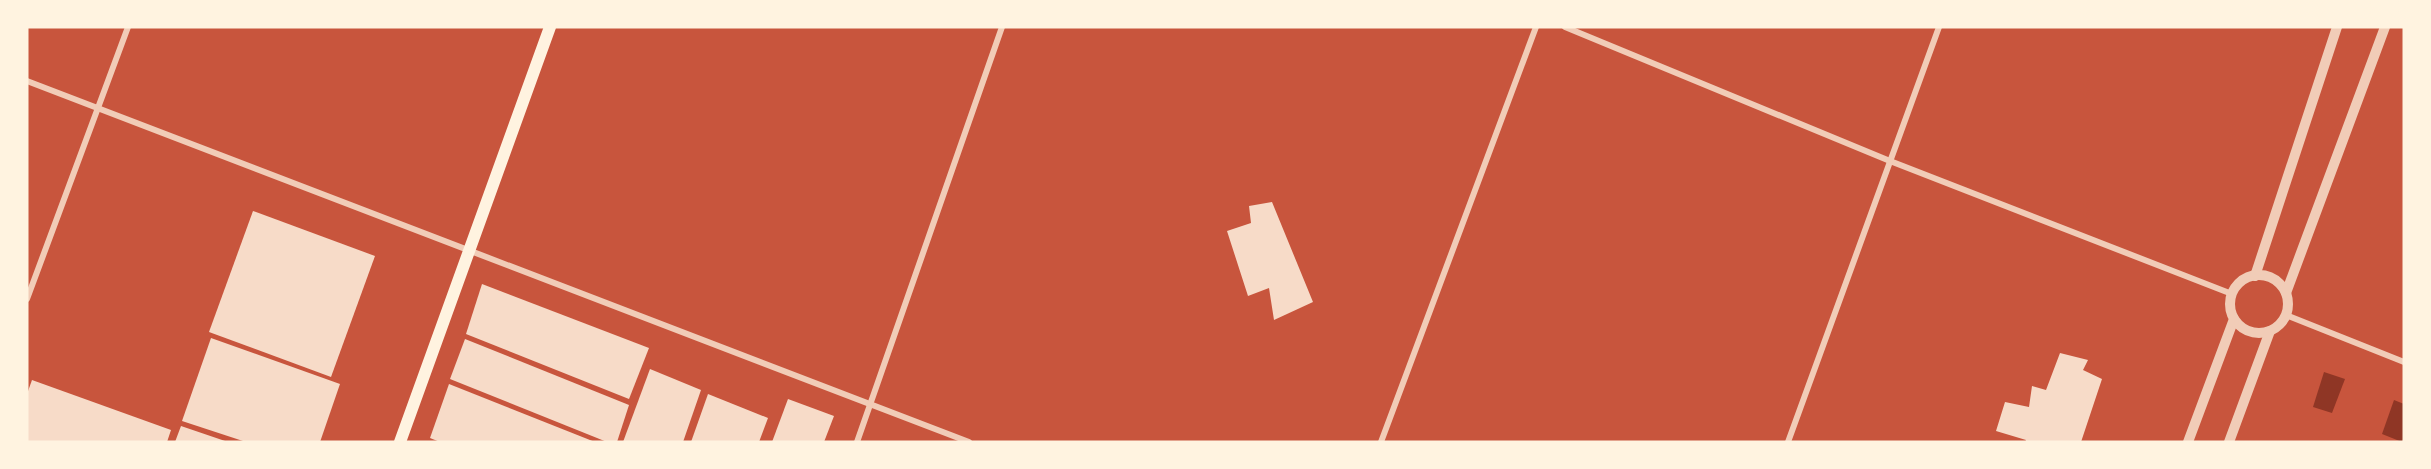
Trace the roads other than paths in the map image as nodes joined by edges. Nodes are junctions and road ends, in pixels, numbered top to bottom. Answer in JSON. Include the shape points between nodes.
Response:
{"nodes":[{"id":1,"x":128,"y":27,"type":"edge"},
{"id":2,"x":550,"y":27,"type":"edge"},
{"id":3,"x":1002,"y":27,"type":"edge"},
{"id":4,"x":1536,"y":27,"type":"edge"},
{"id":5,"x":1565,"y":27,"type":"edge"},
{"id":6,"x":1940,"y":27,"type":"edge"},
{"id":7,"x":2337,"y":27,"type":"edge"},
{"id":8,"x":2385,"y":27,"type":"edge"},
{"id":9,"x":27,"y":81,"type":"edge"},
{"id":10,"x":98,"y":108,"type":"junction"},
{"id":11,"x":1890,"y":161,"type":"junction"},
{"id":12,"x":470,"y":251,"type":"junction"},
{"id":13,"x":2254,"y":276,"type":"junction"},
{"id":14,"x":2286,"y":293,"type":"junction"},
{"id":15,"x":2232,"y":294,"type":"junction"},
{"id":16,"x":27,"y":299,"type":"edge"},
{"id":17,"x":2286,"y":315,"type":"junction"},
{"id":18,"x":2234,"y":319,"type":"junction"},
{"id":19,"x":2270,"y":331,"type":"junction"},
{"id":20,"x":2404,"y":362,"type":"edge"},
{"id":21,"x":871,"y":405,"type":"junction"},
{"id":22,"x":400,"y":442,"type":"edge"},
{"id":23,"x":857,"y":442,"type":"edge"},
{"id":24,"x":969,"y":442,"type":"edge"},
{"id":25,"x":1381,"y":442,"type":"edge"},
{"id":26,"x":1788,"y":442,"type":"edge"},
{"id":27,"x":2188,"y":442,"type":"edge"},
{"id":28,"x":2229,"y":442,"type":"edge"}],
"edges":[{"from":1,"to":10,"type":"street"},
{"from":2,"to":12,"type":"main road"},
{"from":3,"to":21,"type":"street"},
{"from":4,"to":25,"type":"street"},
{"from":5,"to":11,"type":"street"},
{"from":6,"to":11,"type":"street"},
{"from":7,"to":13,"type":"street"},
{"from":8,"to":14,"type":"street"},
{"from":9,"to":10,"type":"street"},
{"from":10,"to":12,"type":"street"},
{"from":10,"to":16,"type":"street"},
{"from":11,"to":15,"type":"street"},
{"from":11,"to":26,"type":"street"},
{"from":12,"to":21,"type":"street"},
{"from":12,"to":22,"type":"main road"},
{"from":13,"to":14,"type":"street","via":[[2273,279]]},
{"from":13,"to":15,"type":"street","via":[[2241,282]]},
{"from":14,"to":17,"type":"street"},
{"from":15,"to":18,"type":"street"},
{"from":17,"to":19,"type":"street"},
{"from":17,"to":20,"type":"street"},
{"from":18,"to":19,"type":"street","via":[[2249,332]]},
{"from":18,"to":27,"type":"street"},
{"from":19,"to":28,"type":"street"},
{"from":21,"to":23,"type":"street"},
{"from":21,"to":24,"type":"street"}]}
